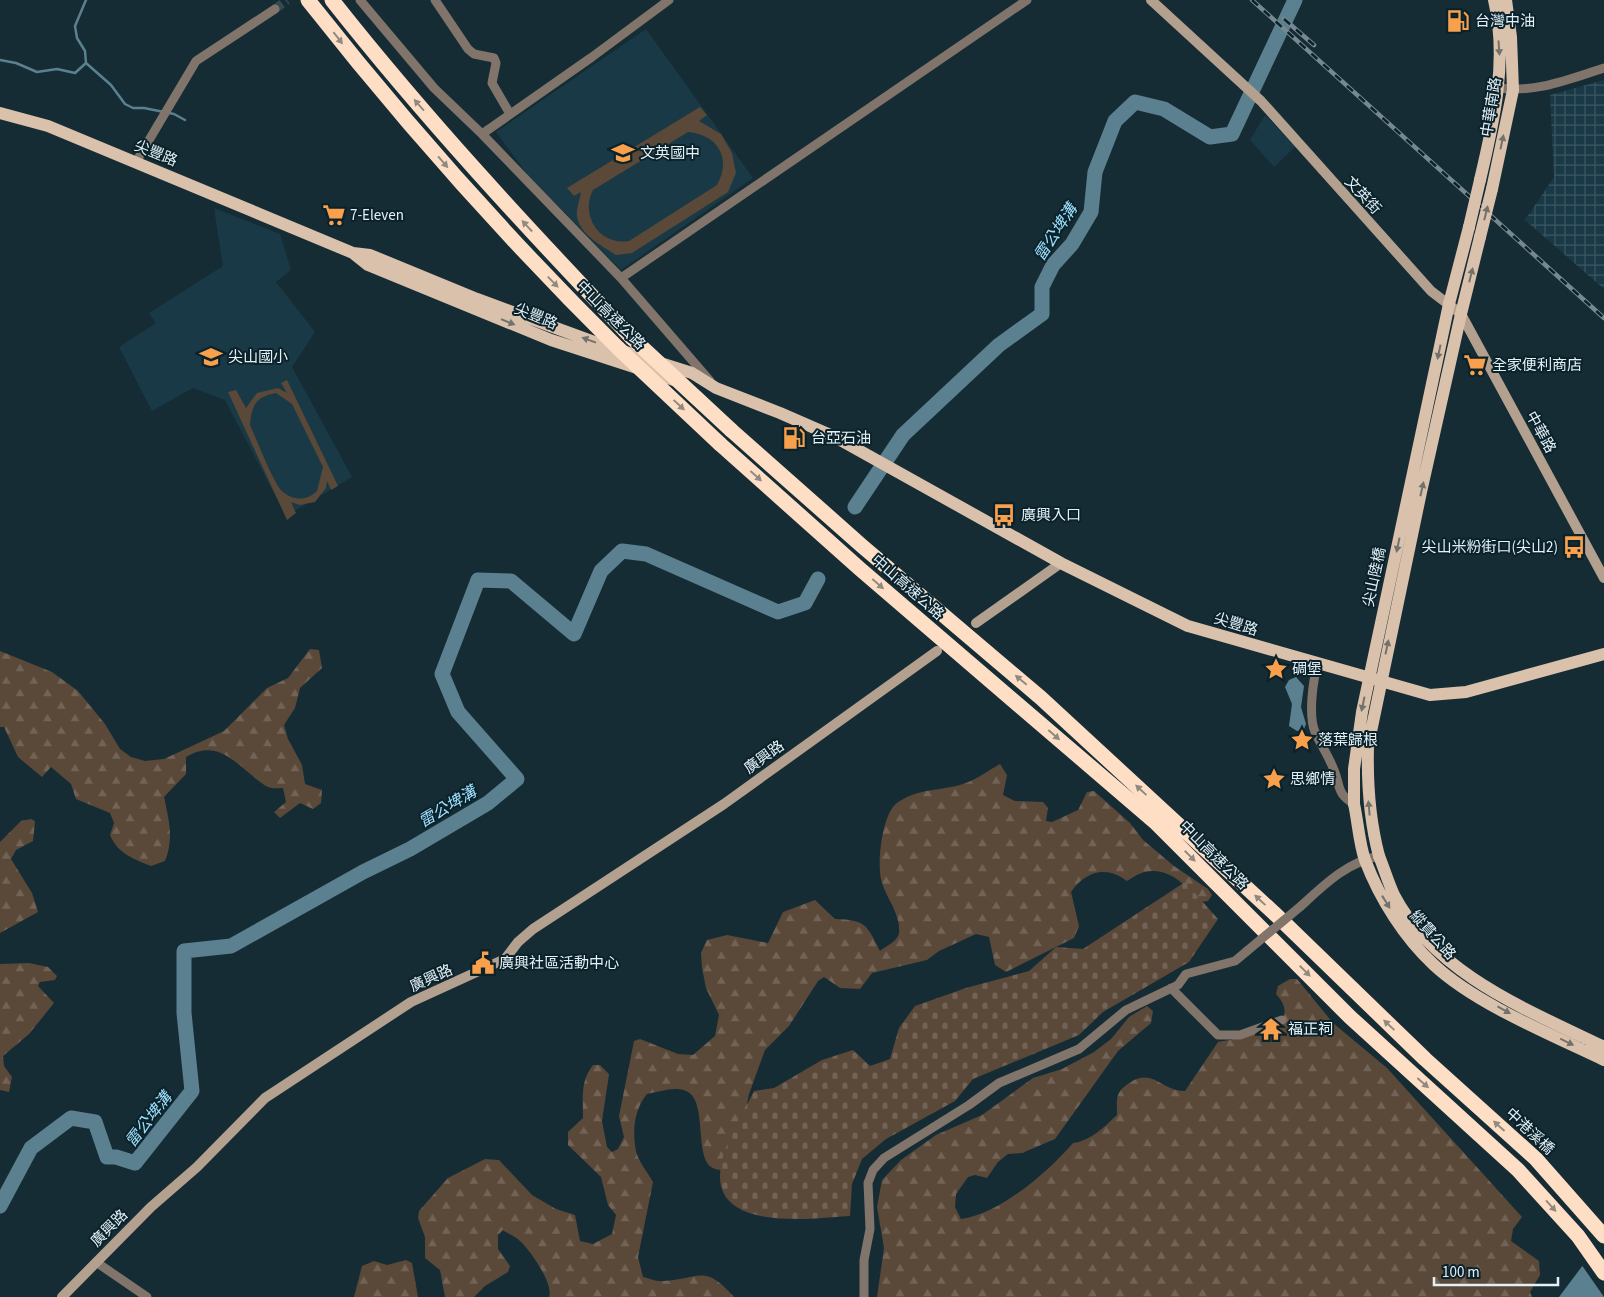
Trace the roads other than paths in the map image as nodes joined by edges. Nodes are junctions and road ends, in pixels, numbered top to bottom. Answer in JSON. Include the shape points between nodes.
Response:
{"nodes":[{"id":1,"x":308,"y":0,"type":"edge"},
{"id":2,"x":332,"y":0,"type":"edge"},
{"id":3,"x":360,"y":0,"type":"edge"},
{"id":4,"x":435,"y":0,"type":"edge"},
{"id":5,"x":669,"y":0,"type":"edge"},
{"id":6,"x":1027,"y":0,"type":"edge"},
{"id":7,"x":1151,"y":0,"type":"edge"},
{"id":8,"x":1494,"y":0,"type":"edge"},
{"id":9,"x":1506,"y":0,"type":"edge"},
{"id":10,"x":275,"y":9,"type":"tunnel mouth"},
{"id":11,"x":1502,"y":16,"type":"junction"},
{"id":12,"x":1604,"y":68,"type":"edge"},
{"id":13,"x":1499,"y":88,"type":"junction"},
{"id":14,"x":1513,"y":90,"type":"junction"},
{"id":15,"x":0,"y":113,"type":"edge"},
{"id":16,"x":510,"y":114,"type":"junction"},
{"id":17,"x":482,"y":134,"type":"junction"},
{"id":18,"x":136,"y":162,"type":"junction"},
{"id":19,"x":621,"y":278,"type":"junction"},
{"id":20,"x":1449,"y":304,"type":"junction"},
{"id":21,"x":1461,"y":314,"type":"junction"},
{"id":22,"x":716,"y":388,"type":"junction"},
{"id":23,"x":1061,"y":563,"type":"junction"},
{"id":24,"x":1604,"y":578,"type":"edge"},
{"id":25,"x":976,"y":623,"type":"dead end"},
{"id":26,"x":937,"y":651,"type":"dead end"},
{"id":27,"x":1604,"y":654,"type":"edge"},
{"id":28,"x":1318,"y":663,"type":"junction"},
{"id":29,"x":1354,"y":804,"type":"junction"},
{"id":30,"x":1379,"y":856,"type":"junction"},
{"id":31,"x":1364,"y":858,"type":"junction"},
{"id":32,"x":1171,"y":988,"type":"junction"},
{"id":33,"x":1531,"y":1018,"type":"junction"},
{"id":34,"x":1282,"y":1020,"type":"dead end"},
{"id":35,"x":1604,"y":1047,"type":"edge"},
{"id":36,"x":1425,"y":1059,"type":"joint"},
{"id":37,"x":1604,"y":1060,"type":"edge"},
{"id":38,"x":1604,"y":1236,"type":"edge"},
{"id":39,"x":96,"y":1262,"type":"junction"},
{"id":40,"x":1604,"y":1274,"type":"edge"},
{"id":41,"x":62,"y":1297,"type":"edge"},
{"id":42,"x":147,"y":1297,"type":"edge"},
{"id":43,"x":864,"y":1297,"type":"edge"}],
"edges":[{"from":1,"to":40,"type":"highway","name":"中山高速公路","one_way":true,"bridge":true,"via":[[496,223],[618,348],[860,569],[1155,822],[1350,1017],[1518,1170],[1578,1236]]},
{"from":36,"to":2,"type":"highway","name":"中山高速公路","one_way":true,"bridge":true,"via":[[1274,913],[1041,698],[862,546],[632,338],[486,182],[374,54]]},
{"from":3,"to":17,"type":"street","via":[[434,88]]},
{"from":4,"to":16,"type":"street","via":[[468,49],[474,54],[494,58],[494,90]]},
{"from":5,"to":16,"type":"street"},
{"from":6,"to":19,"type":"street"},
{"from":7,"to":20,"type":"street","name":"文英街","via":[[1261,100],[1431,291]]},
{"from":8,"to":11,"type":"main road","name":"中華南路"},
{"from":9,"to":11,"type":"main road","name":"中華南路"},
{"from":10,"to":18,"type":"street","via":[[196,61]]},
{"from":11,"to":13,"type":"main road","name":"中華南路","one_way":true},
{"from":11,"to":14,"type":"main road","name":"中華南路"},
{"from":12,"to":14,"type":"street","via":[[1540,88]]},
{"from":13,"to":14,"type":"street"},
{"from":13,"to":20,"type":"main road","name":"中華南路","bridge":true},
{"from":21,"to":14,"type":"main road","name":"中華南路","one_way":true,"bridge":true},
{"from":15,"to":18,"type":"main road","name":"尖豐路","via":[[48,126]]},
{"from":16,"to":17,"type":"street"},
{"from":17,"to":19,"type":"street"},
{"from":18,"to":22,"type":"main road","name":"尖豐路","via":[[353,252],[370,255],[594,342],[692,373]]},
{"from":19,"to":22,"type":"street"},
{"from":20,"to":21,"type":"street","name":"中華路"},
{"from":20,"to":29,"type":"main road","name":"尖山陸橋","one_way":true,"bridge":true,"via":[[1362,712],[1354,769]]},
{"from":21,"to":24,"type":"street","name":"中華路"},
{"from":30,"to":21,"type":"main road","name":"尖山陸橋","one_way":true,"bridge":true,"via":[[1370,824],[1368,746]]},
{"from":22,"to":23,"type":"main road","name":"尖豐路","via":[[780,413],[863,453]]},
{"from":23,"to":25,"type":"street"},
{"from":23,"to":28,"type":"main road","name":"尖豐路","via":[[1188,626]]},
{"from":26,"to":39,"type":"street","name":"廣興路","via":[[724,804],[533,929],[505,959],[411,1002],[265,1098]]},
{"from":27,"to":28,"type":"main road","name":"尖豐路","via":[[1450,695],[1430,695]]},
{"from":28,"to":29,"type":"street","via":[[1313,696],[1314,730],[1335,772],[1340,792]]},
{"from":29,"to":31,"type":"main road","name":"尖山陸橋"},
{"from":30,"to":31,"type":"street"},
{"from":30,"to":33,"type":"main road","name":"縱貫公路","via":[[1394,895],[1438,952]]},
{"from":31,"to":32,"type":"street","bridge":true,"via":[[1336,875],[1235,961],[1186,974],[1178,985]]},
{"from":31,"to":33,"type":"main road","name":"縱貫公路","one_way":true,"via":[[1382,897],[1405,932],[1434,965],[1476,994]]},
{"from":32,"to":34,"type":"street","via":[[1218,1035],[1240,1035]]},
{"from":32,"to":43,"type":"street","via":[[1126,1010],[1079,1049],[998,1083],[884,1158],[873,1170],[868,1183],[870,1230],[864,1260]]},
{"from":33,"to":35,"type":"main road"},
{"from":33,"to":37,"type":"main road","one_way":true},
{"from":38,"to":36,"type":"highway","name":"中港溪橋","one_way":true,"via":[[1536,1158]]},
{"from":39,"to":41,"type":"street","name":"廣興路"},
{"from":39,"to":42,"type":"street"}]}
